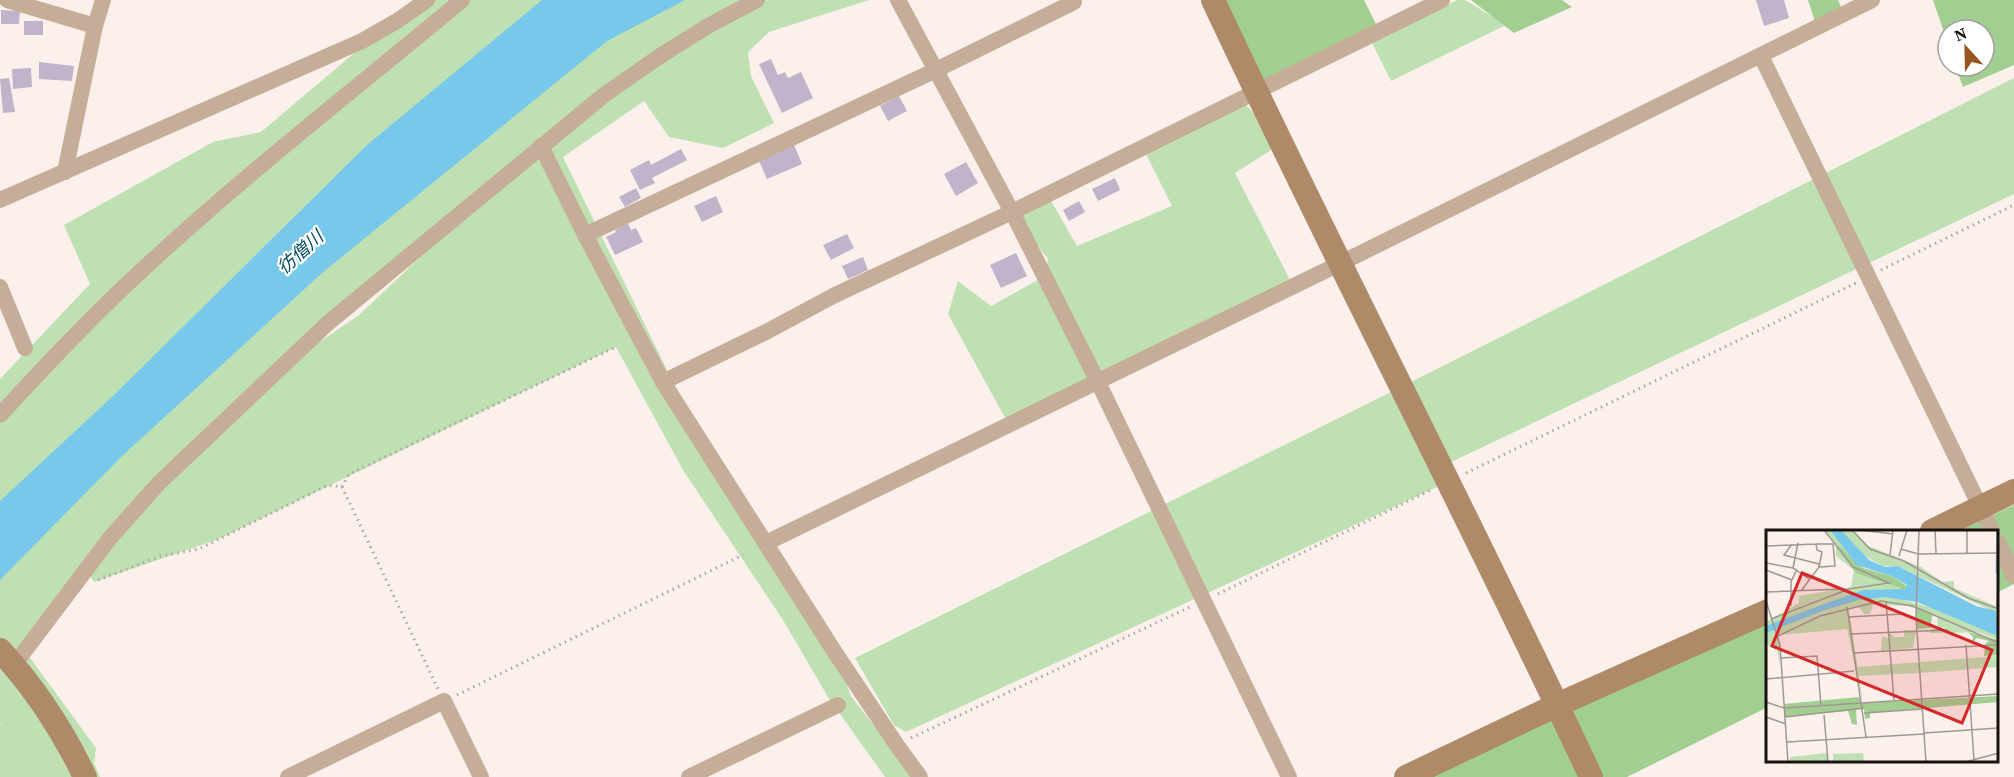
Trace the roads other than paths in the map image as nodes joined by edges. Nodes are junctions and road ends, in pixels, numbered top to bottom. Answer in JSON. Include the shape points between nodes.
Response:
{"nodes":[{"id":1,"x":7,"y":0,"type":"edge"},
{"id":2,"x":103,"y":0,"type":"edge"},
{"id":3,"x":427,"y":0,"type":"edge"},
{"id":4,"x":462,"y":0,"type":"edge"},
{"id":5,"x":757,"y":0,"type":"edge"},
{"id":6,"x":898,"y":0,"type":"edge"},
{"id":7,"x":1213,"y":0,"type":"edge"},
{"id":8,"x":1442,"y":0,"type":"edge"},
{"id":9,"x":1872,"y":0,"type":"edge"},
{"id":10,"x":1074,"y":2,"type":"dead end"},
{"id":11,"x":95,"y":26,"type":"junction"},
{"id":12,"x":1761,"y":56,"type":"junction"},
{"id":13,"x":936,"y":70,"type":"junction"},
{"id":14,"x":1257,"y":93,"type":"junction"},
{"id":15,"x":541,"y":146,"type":"junction"},
{"id":16,"x":65,"y":172,"type":"junction"},
{"id":17,"x":0,"y":200,"type":"edge"},
{"id":18,"x":1012,"y":212,"type":"junction"},
{"id":19,"x":585,"y":235,"type":"junction"},
{"id":20,"x":1341,"y":263,"type":"junction"},
{"id":21,"x":0,"y":287,"type":"edge"},
{"id":22,"x":25,"y":348,"type":"dead end"},
{"id":23,"x":663,"y":382,"type":"junction"},
{"id":24,"x":1098,"y":382,"type":"junction"},
{"id":25,"x":0,"y":415,"type":"edge"},
{"id":26,"x":2014,"y":491,"type":"edge"},
{"id":27,"x":1980,"y":507,"type":"junction"},
{"id":28,"x":1934,"y":530,"type":"edge"},
{"id":29,"x":1992,"y":530,"type":"edge"},
{"id":30,"x":766,"y":543,"type":"junction"},
{"id":31,"x":1999,"y":544,"type":"edge"},
{"id":32,"x":2014,"y":576,"type":"edge"},
{"id":33,"x":1766,"y":612,"type":"edge"},
{"id":34,"x":7,"y":658,"type":"edge"},
{"id":35,"x":838,"y":705,"type":"dead end"},
{"id":36,"x":1557,"y":705,"type":"junction"},
{"id":37,"x":85,"y":777,"type":"edge"},
{"id":38,"x":288,"y":777,"type":"edge"},
{"id":39,"x":482,"y":777,"type":"edge"},
{"id":40,"x":689,"y":777,"type":"edge"},
{"id":41,"x":920,"y":777,"type":"edge"},
{"id":42,"x":1289,"y":777,"type":"edge"},
{"id":43,"x":1406,"y":777,"type":"edge"},
{"id":44,"x":1591,"y":777,"type":"edge"}],
"edges":[{"from":1,"to":11,"type":"street"},
{"from":2,"to":11,"type":"street"},
{"from":3,"to":16,"type":"street","via":[[363,41]]},
{"from":4,"to":25,"type":"street","via":[[148,264],[56,353]]},
{"from":5,"to":15,"type":"street","via":[[660,56]]},
{"from":6,"to":13,"type":"street"},
{"from":7,"to":14,"type":"street"},
{"from":8,"to":14,"type":"street"},
{"from":9,"to":12,"type":"street"},
{"from":10,"to":13,"type":"street"},
{"from":11,"to":16,"type":"street"},
{"from":12,"to":20,"type":"street"},
{"from":12,"to":27,"type":"street"},
{"from":13,"to":18,"type":"street"},
{"from":13,"to":19,"type":"street"},
{"from":14,"to":18,"type":"street"},
{"from":14,"to":20,"type":"street"},
{"from":15,"to":19,"type":"street"},
{"from":15,"to":34,"type":"street","via":[[321,330],[159,483]]},
{"from":16,"to":17,"type":"street"},
{"from":18,"to":23,"type":"street"},
{"from":18,"to":24,"type":"street"},
{"from":19,"to":23,"type":"street"},
{"from":20,"to":24,"type":"street"},
{"from":20,"to":36,"type":"street"},
{"from":21,"to":22,"type":"street"},
{"from":23,"to":30,"type":"street"},
{"from":24,"to":30,"type":"street"},
{"from":24,"to":42,"type":"street"},
{"from":26,"to":27,"type":"street"},
{"from":27,"to":28,"type":"street"},
{"from":27,"to":29,"type":"street"},
{"from":30,"to":41,"type":"street"},
{"from":31,"to":32,"type":"street"},
{"from":33,"to":36,"type":"street"},
{"from":34,"to":37,"type":"street","via":[[66,737]]},
{"from":35,"to":40,"type":"street"},
{"from":36,"to":43,"type":"street"},
{"from":36,"to":44,"type":"street"},
{"from":38,"to":39,"type":"street","via":[[444,701]]}]}
